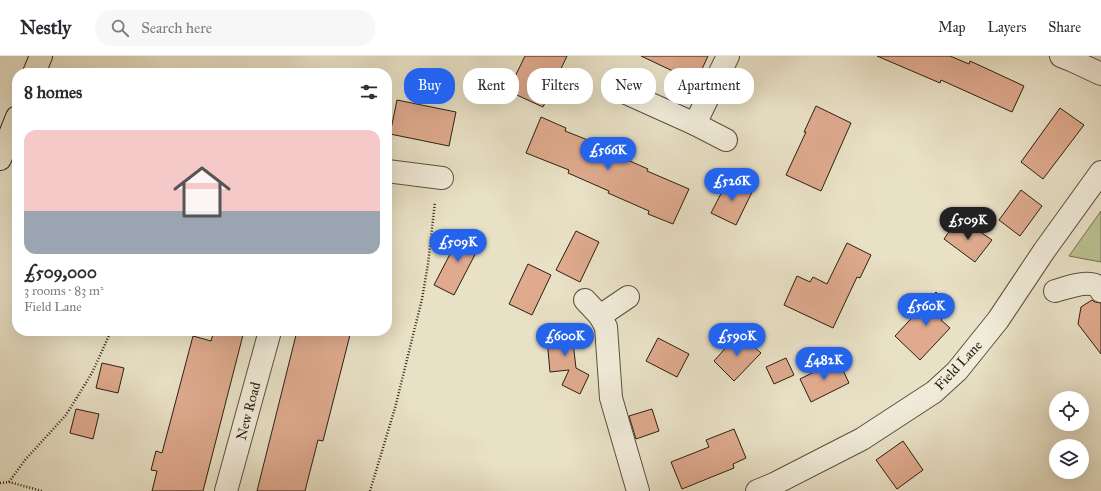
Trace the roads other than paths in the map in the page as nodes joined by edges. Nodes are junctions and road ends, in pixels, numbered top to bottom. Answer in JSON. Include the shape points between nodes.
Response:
{"nodes":[{"id":1,"x":41,"y":56,"type":"edge"},
{"id":2,"x":728,"y":56,"type":"edge"},
{"id":3,"x":1061,"y":56,"type":"edge"},
{"id":4,"x":36,"y":68,"type":"edge"},
{"id":5,"x":1101,"y":74,"type":"edge"},
{"id":6,"x":651,"y":104,"type":"edge"},
{"id":7,"x":696,"y":124,"type":"junction"},
{"id":8,"x":12,"y":129,"type":"edge"},
{"id":9,"x":726,"y":140,"type":"dead end"},
{"id":10,"x":0,"y":159,"type":"edge"},
{"id":11,"x":392,"y":172,"type":"edge"},
{"id":12,"x":1101,"y":172,"type":"edge"},
{"id":13,"x":440,"y":178,"type":"road end"},
{"id":14,"x":1055,"y":291,"type":"dead end"},
{"id":15,"x":1101,"y":291,"type":"edge"},
{"id":16,"x":628,"y":297,"type":"dead end"},
{"id":17,"x":269,"y":336,"type":"edge"},
{"id":18,"x":226,"y":491,"type":"edge"},
{"id":19,"x":638,"y":491,"type":"edge"},
{"id":20,"x":756,"y":491,"type":"edge"}],
"edges":[{"from":1,"to":4,"type":"main road"},
{"from":2,"to":7,"type":"street"},
{"from":3,"to":5,"type":"street"},
{"from":6,"to":7,"type":"street"},
{"from":7,"to":9,"type":"street"},
{"from":8,"to":10,"type":"main road"},
{"from":11,"to":13,"type":"street"},
{"from":12,"to":20,"type":"street","name":"Field Lane","via":[[998,320],[957,371],[934,392],[862,439]]},
{"from":14,"to":15,"type":"street","via":[[1072,285],[1090,284],[1098,286]]},
{"from":16,"to":19,"type":"street","via":[[592,308],[606,327],[611,398]]},
{"from":17,"to":18,"type":"street","name":"New Road"}]}
